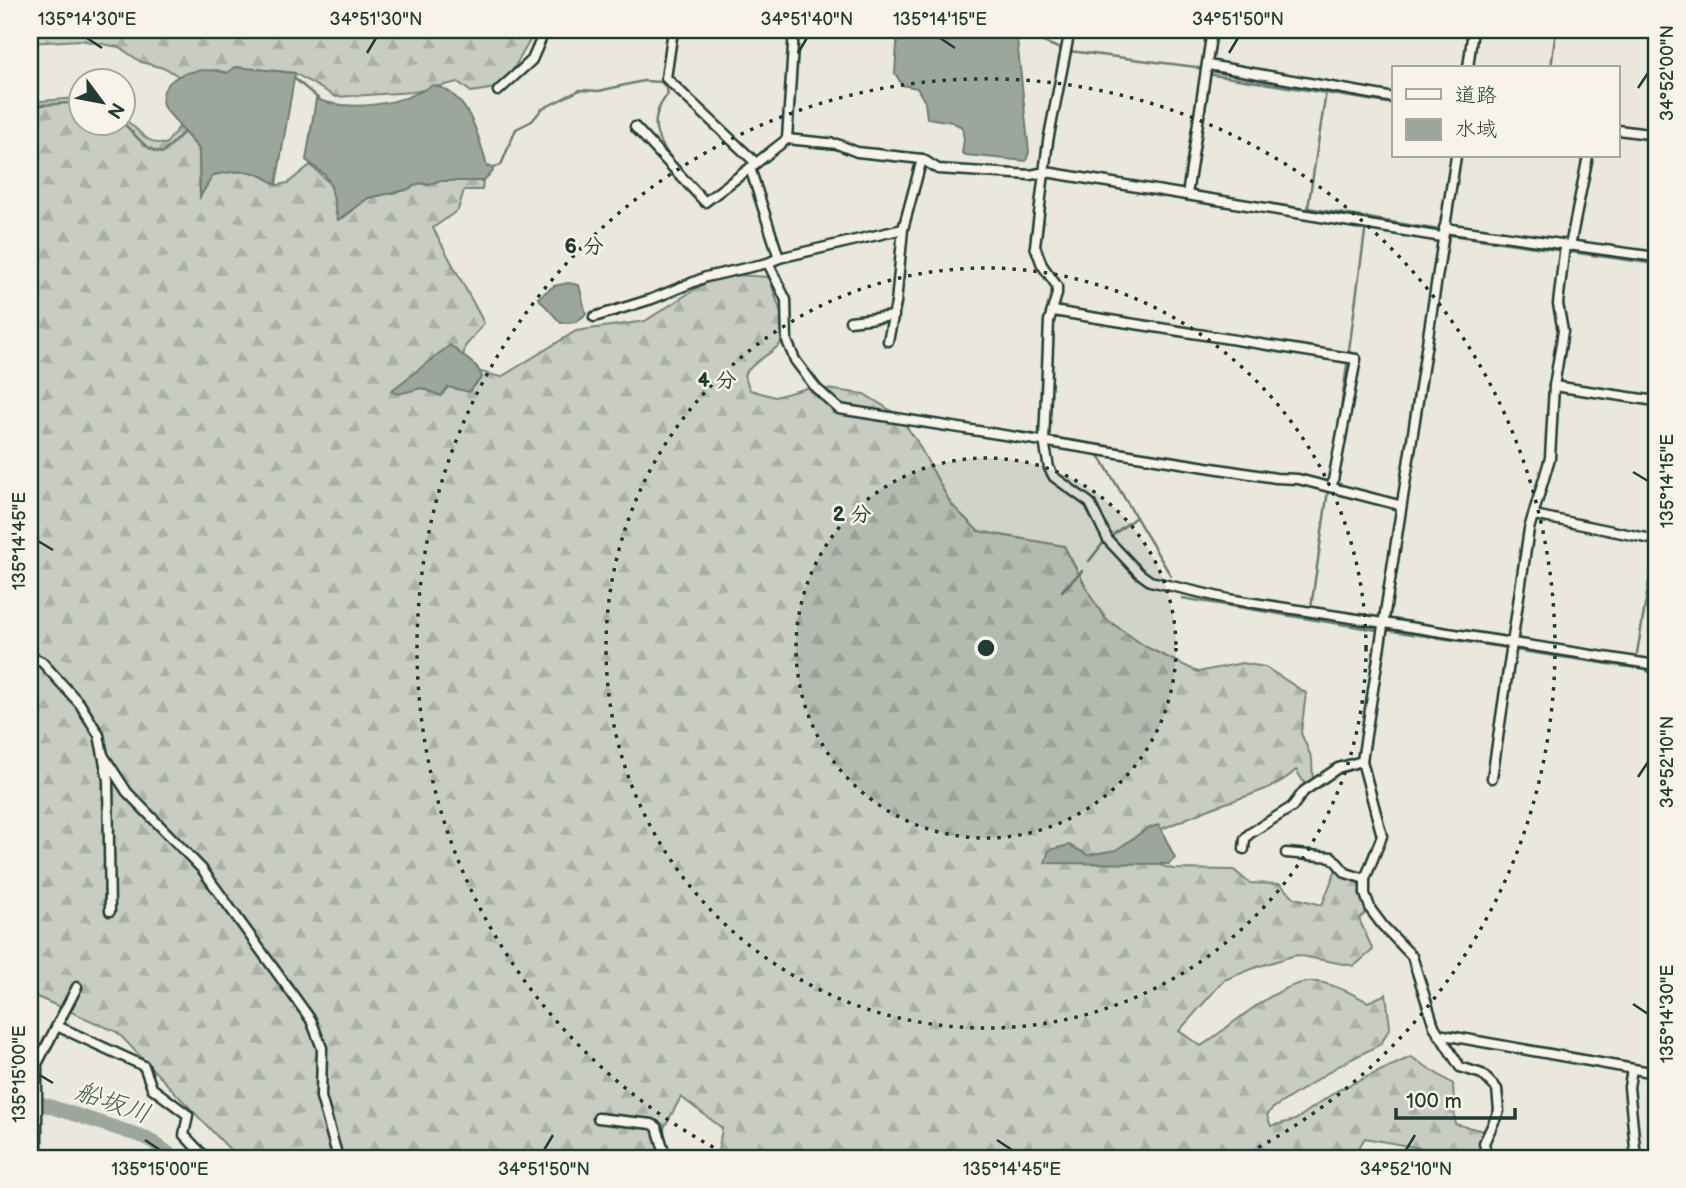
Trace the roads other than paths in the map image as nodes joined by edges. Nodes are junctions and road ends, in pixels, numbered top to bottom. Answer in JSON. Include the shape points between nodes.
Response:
{"nodes":[{"id":1,"x":545,"y":30,"type":"edge"},
{"id":2,"x":673,"y":30,"type":"edge"},
{"id":3,"x":794,"y":30,"type":"edge"},
{"id":4,"x":1070,"y":30,"type":"edge"},
{"id":5,"x":1212,"y":30,"type":"edge"},
{"id":6,"x":1473,"y":30,"type":"edge"},
{"id":7,"x":1208,"y":65,"type":"junction"},
{"id":8,"x":1468,"y":66,"type":"edge"},
{"id":9,"x":498,"y":92,"type":"dead end"},
{"id":10,"x":1392,"y":98,"type":"edge"},
{"id":11,"x":635,"y":127,"type":"dead end"},
{"id":12,"x":1620,"y":130,"type":"edge"},
{"id":13,"x":1656,"y":135,"type":"edge"},
{"id":14,"x":788,"y":139,"type":"junction"},
{"id":15,"x":1456,"y":158,"type":"edge"},
{"id":16,"x":1588,"y":158,"type":"edge"},
{"id":17,"x":922,"y":159,"type":"junction"},
{"id":18,"x":753,"y":165,"type":"junction"},
{"id":19,"x":1046,"y":172,"type":"junction"},
{"id":20,"x":1187,"y":195,"type":"junction"},
{"id":21,"x":903,"y":229,"type":"junction"},
{"id":22,"x":1443,"y":233,"type":"junction"},
{"id":23,"x":1568,"y":246,"type":"junction"},
{"id":24,"x":1656,"y":257,"type":"edge"},
{"id":25,"x":779,"y":258,"type":"junction"},
{"id":26,"x":768,"y":264,"type":"junction"},
{"id":27,"x":1053,"y":311,"type":"junction"},
{"id":28,"x":894,"y":316,"type":"junction"},
{"id":29,"x":594,"y":317,"type":"dead end"},
{"id":30,"x":850,"y":321,"type":"dead end"},
{"id":31,"x":888,"y":341,"type":"dead end"},
{"id":32,"x":1554,"y":386,"type":"junction"},
{"id":33,"x":1656,"y":401,"type":"edge"},
{"id":34,"x":1044,"y":441,"type":"junction"},
{"id":35,"x":1332,"y":486,"type":"junction"},
{"id":36,"x":1399,"y":505,"type":"junction"},
{"id":37,"x":1534,"y":515,"type":"junction"},
{"id":38,"x":1656,"y":540,"type":"edge"},
{"id":39,"x":1382,"y":624,"type":"junction"},
{"id":40,"x":1514,"y":642,"type":"junction"},
{"id":41,"x":30,"y":656,"type":"edge"},
{"id":42,"x":1656,"y":665,"type":"edge"},
{"id":43,"x":103,"y":755,"type":"junction"},
{"id":44,"x":1362,"y":761,"type":"junction"},
{"id":45,"x":1492,"y":778,"type":"dead end"},
{"id":46,"x":1244,"y":849,"type":"dead end"},
{"id":47,"x":1286,"y":853,"type":"dead end"},
{"id":48,"x":1365,"y":879,"type":"junction"},
{"id":49,"x":110,"y":911,"type":"dead end"},
{"id":50,"x":77,"y":987,"type":"dead end"},
{"id":51,"x":57,"y":1026,"type":"junction"},
{"id":52,"x":1438,"y":1034,"type":"junction"},
{"id":53,"x":1632,"y":1069,"type":"junction"},
{"id":54,"x":1656,"y":1073,"type":"edge"},
{"id":55,"x":598,"y":1118,"type":"dead end"},
{"id":56,"x":34,"y":1139,"type":"edge"},
{"id":57,"x":37,"y":1158,"type":"edge"},
{"id":58,"x":206,"y":1158,"type":"edge"},
{"id":59,"x":338,"y":1158,"type":"edge"},
{"id":60,"x":666,"y":1158,"type":"edge"},
{"id":61,"x":1487,"y":1158,"type":"edge"},
{"id":62,"x":1636,"y":1158,"type":"edge"}],
"edges":[{"from":1,"to":9,"type":"street","via":[[532,60]]},
{"from":2,"to":18,"type":"street","via":[[666,78]]},
{"from":3,"to":14,"type":"street"},
{"from":4,"to":19,"type":"street"},
{"from":5,"to":7,"type":"street"},
{"from":6,"to":8,"type":"street"},
{"from":7,"to":10,"type":"street"},
{"from":7,"to":20,"type":"street"},
{"from":11,"to":18,"type":"street","via":[[705,202]]},
{"from":12,"to":13,"type":"street"},
{"from":14,"to":17,"type":"street"},
{"from":14,"to":18,"type":"street"},
{"from":15,"to":22,"type":"street"},
{"from":16,"to":23,"type":"street"},
{"from":17,"to":19,"type":"street","via":[[938,169]]},
{"from":17,"to":21,"type":"street"},
{"from":18,"to":25,"type":"street"},
{"from":19,"to":20,"type":"street"},
{"from":19,"to":27,"type":"street","via":[[1035,246],[1057,286]]},
{"from":20,"to":22,"type":"street"},
{"from":21,"to":25,"type":"street"},
{"from":21,"to":28,"type":"street"},
{"from":22,"to":23,"type":"street"},
{"from":22,"to":36,"type":"street"},
{"from":23,"to":24,"type":"street"},
{"from":23,"to":32,"type":"street","via":[[1558,304],[1563,331]]},
{"from":25,"to":26,"type":"street"},
{"from":26,"to":29,"type":"street","via":[[706,277]]},
{"from":26,"to":34,"type":"street","via":[[786,300],[787,341],[795,360],[839,408]]},
{"from":27,"to":34,"type":"street"},
{"from":27,"to":35,"type":"street","via":[[1356,359]]},
{"from":28,"to":30,"type":"street"},
{"from":28,"to":31,"type":"street"},
{"from":32,"to":33,"type":"street"},
{"from":32,"to":37,"type":"street","via":[[1550,458]]},
{"from":34,"to":35,"type":"street"},
{"from":34,"to":39,"type":"street","via":[[1054,477],[1090,503],[1108,540],[1150,581]]},
{"from":35,"to":36,"type":"street"},
{"from":36,"to":39,"type":"street"},
{"from":37,"to":38,"type":"street"},
{"from":37,"to":40,"type":"street"},
{"from":39,"to":40,"type":"street"},
{"from":39,"to":44,"type":"street"},
{"from":40,"to":42,"type":"street"},
{"from":40,"to":45,"type":"street"},
{"from":41,"to":43,"type":"street","via":[[42,662],[80,704],[99,735]]},
{"from":43,"to":49,"type":"street","via":[[108,780]]},
{"from":43,"to":59,"type":"street","via":[[127,792],[202,869],[311,1020],[322,1048],[321,1097]]},
{"from":44,"to":46,"type":"street","via":[[1338,768],[1304,791],[1292,807],[1250,834]]},
{"from":44,"to":48,"type":"street","via":[[1382,836]]},
{"from":47,"to":48,"type":"street","via":[[1332,857],[1346,873]]},
{"from":48,"to":52,"type":"street","via":[[1371,910],[1412,956]]},
{"from":50,"to":51,"type":"street"},
{"from":51,"to":56,"type":"street","via":[[37,1064]]},
{"from":51,"to":58,"type":"street","via":[[144,1066],[152,1088],[188,1115],[184,1135]]},
{"from":52,"to":53,"type":"street"},
{"from":52,"to":61,"type":"street","via":[[1460,1067],[1482,1074],[1497,1089],[1499,1111],[1485,1143]]},
{"from":53,"to":54,"type":"street"},
{"from":53,"to":62,"type":"street","via":[[1629,1087]]},
{"from":55,"to":60,"type":"street","via":[[652,1124]]},
{"from":56,"to":57,"type":"street"}]}
